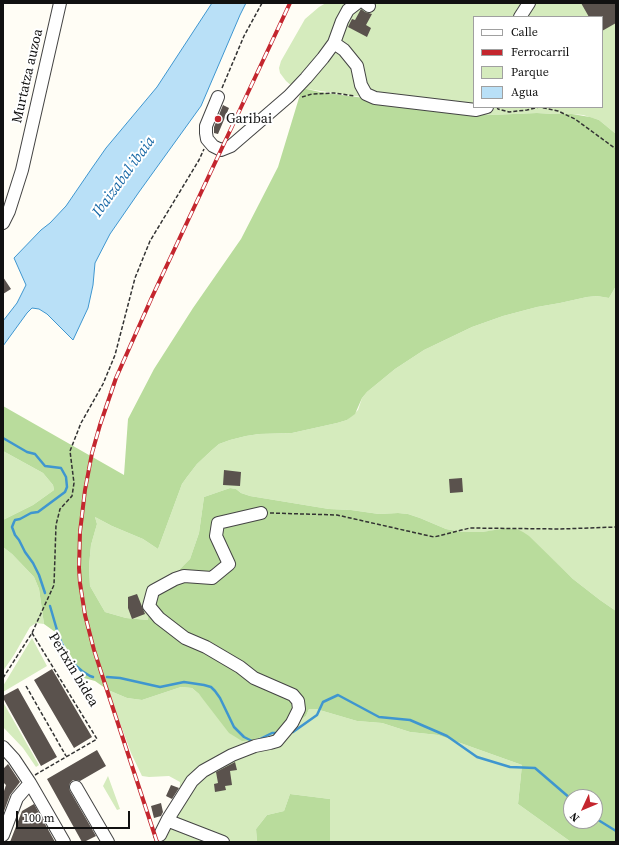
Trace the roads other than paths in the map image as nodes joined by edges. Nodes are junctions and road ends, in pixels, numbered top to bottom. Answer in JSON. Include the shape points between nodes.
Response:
{"nodes":[{"id":1,"x":60,"y":3,"type":"edge"},
{"id":2,"x":357,"y":3,"type":"edge"},
{"id":3,"x":529,"y":3,"type":"edge"},
{"id":4,"x":521,"y":16,"type":"edge"},
{"id":5,"x":334,"y":43,"type":"junction"},
{"id":6,"x":218,"y":97,"type":"road end"},
{"id":7,"x":483,"y":108,"type":"edge"},
{"id":8,"x":3,"y":223,"type":"edge"},
{"id":9,"x":262,"y":513,"type":"road end"},
{"id":10,"x":3,"y":747,"type":"edge"},
{"id":11,"x":29,"y":781,"type":"junction"},
{"id":12,"x":76,"y":787,"type":"dead end"},
{"id":13,"x":168,"y":819,"type":"junction"},
{"id":14,"x":3,"y":835,"type":"edge"},
{"id":15,"x":160,"y":835,"type":"dead end"},
{"id":16,"x":64,"y":842,"type":"edge"},
{"id":17,"x":108,"y":842,"type":"edge"},
{"id":18,"x":223,"y":842,"type":"edge"}],
"edges":[{"from":1,"to":8,"type":"street","name":"Murtatza auzoa","via":[[22,170]]},
{"from":2,"to":5,"type":"street","via":[[348,10]]},
{"from":3,"to":4,"type":"street"},
{"from":5,"to":6,"type":"street","via":[[289,96],[231,146],[221,150],[213,146],[206,133],[206,126]]},
{"from":5,"to":7,"type":"street","via":[[344,50],[357,66],[361,85],[366,94],[375,98],[476,110]]},
{"from":9,"to":13,"type":"street","via":[[218,524],[216,536],[229,564],[212,578],[184,576],[175,579],[153,591],[149,606],[158,618],[185,638],[206,647],[254,678],[293,695],[298,701],[298,709],[292,723],[277,740],[232,755],[203,770],[192,781]]},
{"from":10,"to":11,"type":"street"},
{"from":11,"to":14,"type":"street","via":[[17,798]]},
{"from":11,"to":16,"type":"street"},
{"from":12,"to":17,"type":"street"},
{"from":13,"to":15,"type":"street"},
{"from":13,"to":18,"type":"street"}]}
